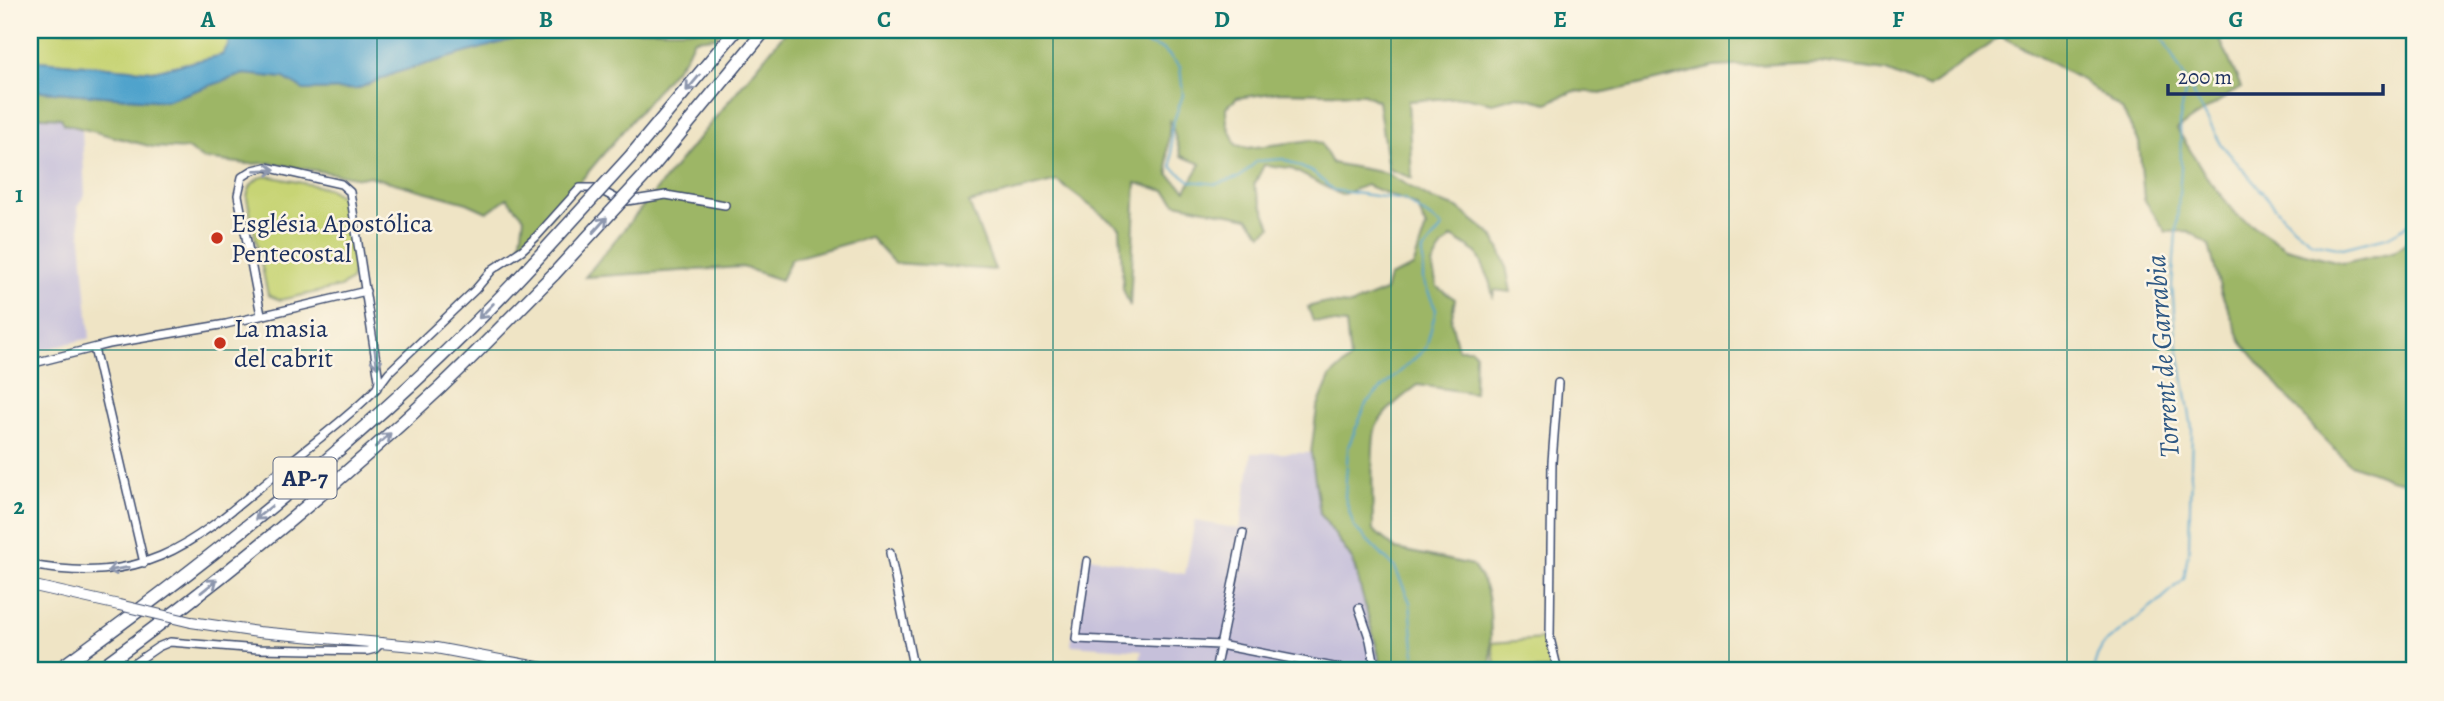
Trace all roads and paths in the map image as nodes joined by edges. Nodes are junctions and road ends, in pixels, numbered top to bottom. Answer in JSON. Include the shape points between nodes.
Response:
{"nodes":[{"id":1,"x":736,"y":30,"type":"edge"},
{"id":2,"x":765,"y":30,"type":"edge"},
{"id":3,"x":725,"y":205,"type":"dead end"},
{"id":4,"x":366,"y":291,"type":"junction"},
{"id":5,"x":261,"y":316,"type":"junction"},
{"id":6,"x":94,"y":348,"type":"junction"},
{"id":7,"x":30,"y":364,"type":"edge"},
{"id":8,"x":1558,"y":383,"type":"dead end"},
{"id":9,"x":377,"y":388,"type":"junction"},
{"id":10,"x":1243,"y":533,"type":"dead end"},
{"id":11,"x":890,"y":553,"type":"dead end"},
{"id":12,"x":1087,"y":561,"type":"dead end"},
{"id":13,"x":144,"y":563,"type":"junction"},
{"id":14,"x":30,"y":565,"type":"edge"},
{"id":15,"x":30,"y":585,"type":"edge"},
{"id":16,"x":1359,"y":608,"type":"dead end"},
{"id":17,"x":383,"y":642,"type":"junction"},
{"id":18,"x":1220,"y":645,"type":"junction"},
{"id":19,"x":56,"y":671,"type":"edge"},
{"id":20,"x":96,"y":671,"type":"edge"},
{"id":21,"x":123,"y":671,"type":"edge"},
{"id":22,"x":559,"y":671,"type":"edge"},
{"id":23,"x":914,"y":671,"type":"edge"},
{"id":24,"x":1215,"y":671,"type":"edge"},
{"id":25,"x":1354,"y":671,"type":"edge"},
{"id":26,"x":1376,"y":671,"type":"edge"},
{"id":27,"x":1558,"y":671,"type":"edge"}],
"edges":[{"from":1,"to":19,"type":"highway","number":"AP-7","one_way":true,"bridge":true,"via":[[630,157],[534,262],[432,363],[272,506]]},
{"from":20,"to":2,"type":"highway","number":"AP-7","one_way":true,"bridge":true,"via":[[200,594],[443,385],[649,171]]},
{"from":3,"to":9,"type":"street","via":[[676,195],[627,201],[596,188],[580,188],[522,250],[485,276]]},
{"from":4,"to":5,"type":"street"},
{"from":5,"to":4,"type":"street","one_way":true,"via":[[238,195],[242,177],[253,170],[266,167],[347,188]]},
{"from":4,"to":9,"type":"street","one_way":true},
{"from":5,"to":6,"type":"street"},
{"from":6,"to":7,"type":"street"},
{"from":6,"to":13,"type":"street"},
{"from":8,"to":27,"type":"street","via":[[1552,462],[1550,638]]},
{"from":9,"to":13,"type":"street","via":[[205,532]]},
{"from":10,"to":18,"type":"street"},
{"from":11,"to":23,"type":"street"},
{"from":12,"to":18,"type":"street","via":[[1076,639]]},
{"from":13,"to":14,"type":"street","one_way":true,"via":[[98,571]]},
{"from":15,"to":17,"type":"main road","bridge":true,"via":[[191,622]]},
{"from":16,"to":26,"type":"street"},
{"from":17,"to":21,"type":"street","via":[[367,651],[170,642]]},
{"from":17,"to":22,"type":"main road"},
{"from":18,"to":24,"type":"street"},
{"from":18,"to":25,"type":"street"}]}
